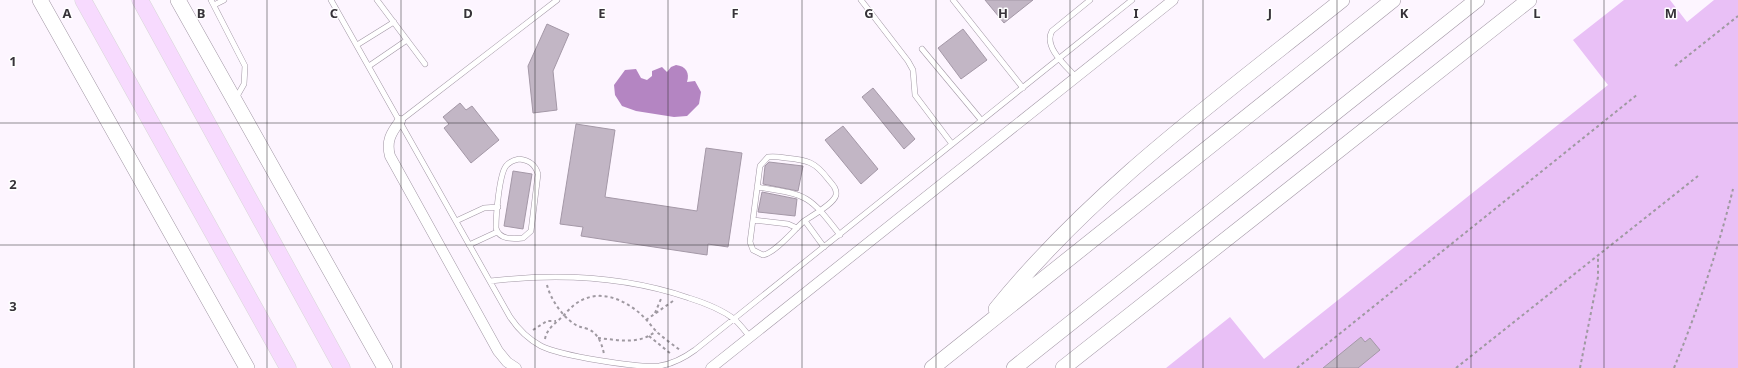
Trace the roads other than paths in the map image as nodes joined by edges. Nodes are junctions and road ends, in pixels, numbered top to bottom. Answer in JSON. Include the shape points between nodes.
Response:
{"nodes":[{"id":1,"x":40,"y":0,"type":"edge"},
{"id":2,"x":83,"y":0,"type":"edge"},
{"id":3,"x":140,"y":0,"type":"edge"},
{"id":4,"x":178,"y":0,"type":"edge"},
{"id":5,"x":211,"y":0,"type":"edge"},
{"id":6,"x":224,"y":0,"type":"edge"},
{"id":7,"x":331,"y":0,"type":"edge"},
{"id":8,"x":377,"y":0,"type":"edge"},
{"id":9,"x":557,"y":0,"type":"edge"},
{"id":10,"x":953,"y":0,"type":"edge"},
{"id":11,"x":1090,"y":0,"type":"edge"},
{"id":12,"x":1132,"y":0,"type":"edge"},
{"id":13,"x":1172,"y":0,"type":"edge"},
{"id":14,"x":1342,"y":0,"type":"edge"},
{"id":15,"x":1393,"y":0,"type":"edge"},
{"id":16,"x":1477,"y":0,"type":"edge"},
{"id":17,"x":1529,"y":0,"type":"edge"},
{"id":18,"x":863,"y":1,"type":"edge"},
{"id":19,"x":214,"y":5,"type":"junction"},
{"id":20,"x":394,"y":22,"type":"junction"},
{"id":21,"x":407,"y":40,"type":"junction"},
{"id":22,"x":357,"y":46,"type":"junction"},
{"id":23,"x":922,"y":49,"type":"dead end"},
{"id":24,"x":1060,"y":58,"type":"junction"},
{"id":25,"x":425,"y":64,"type":"dead end"},
{"id":26,"x":369,"y":66,"type":"junction"},
{"id":27,"x":1076,"y":77,"type":"junction"},
{"id":28,"x":1023,"y":88,"type":"junction"},
{"id":29,"x":234,"y":101,"type":"junction"},
{"id":30,"x":400,"y":121,"type":"junction"},
{"id":31,"x":982,"y":121,"type":"junction"},
{"id":32,"x":952,"y":144,"type":"junction"},
{"id":33,"x":757,"y":187,"type":"junction"},
{"id":34,"x":498,"y":206,"type":"junction"},
{"id":35,"x":820,"y":210,"type":"junction"},
{"id":36,"x":753,"y":220,"type":"junction"},
{"id":37,"x":456,"y":221,"type":"junction"},
{"id":38,"x":805,"y":221,"type":"junction"},
{"id":39,"x":797,"y":228,"type":"junction"},
{"id":40,"x":497,"y":232,"type":"junction"},
{"id":41,"x":840,"y":235,"type":"junction"},
{"id":42,"x":469,"y":245,"type":"junction"},
{"id":43,"x":824,"y":247,"type":"junction"},
{"id":44,"x":490,"y":281,"type":"junction"},
{"id":45,"x":734,"y":319,"type":"junction"},
{"id":46,"x":977,"y":332,"type":"junction"},
{"id":47,"x":750,"y":337,"type":"junction"},
{"id":48,"x":247,"y":368,"type":"edge"},
{"id":49,"x":288,"y":368,"type":"edge"},
{"id":50,"x":342,"y":368,"type":"edge"},
{"id":51,"x":385,"y":368,"type":"edge"},
{"id":52,"x":516,"y":368,"type":"edge"},
{"id":53,"x":711,"y":368,"type":"edge"},
{"id":54,"x":932,"y":368,"type":"edge"},
{"id":55,"x":1014,"y":368,"type":"edge"},
{"id":56,"x":1063,"y":368,"type":"edge"}],
"edges":[{"from":1,"to":48,"type":"street"},
{"from":2,"to":49,"type":"main road"},
{"from":3,"to":50,"type":"main road"},
{"from":4,"to":29,"type":"street"},
{"from":5,"to":19,"type":"lane"},
{"from":6,"to":19,"type":"lane"},
{"from":7,"to":22,"type":"lane"},
{"from":8,"to":20,"type":"lane"},
{"from":9,"to":30,"type":"lane"},
{"from":10,"to":28,"type":"lane"},
{"from":11,"to":24,"type":"lane","via":[[1050,34],[1050,46]]},
{"from":12,"to":24,"type":"lane"},
{"from":13,"to":27,"type":"street"},
{"from":14,"to":46,"type":"street","via":[[1103,195],[1037,261]]},
{"from":15,"to":46,"type":"street"},
{"from":16,"to":55,"type":"street"},
{"from":17,"to":56,"type":"street"},
{"from":18,"to":32,"type":"lane","via":[[908,61],[913,70],[915,95]]},
{"from":19,"to":29,"type":"lane","via":[[245,66],[244,84]]},
{"from":20,"to":21,"type":"lane"},
{"from":20,"to":22,"type":"lane"},
{"from":21,"to":25,"type":"lane"},
{"from":21,"to":26,"type":"lane"},
{"from":22,"to":26,"type":"lane"},
{"from":23,"to":31,"type":"lane"},
{"from":24,"to":27,"type":"lane"},
{"from":24,"to":28,"type":"lane"},
{"from":26,"to":30,"type":"lane"},
{"from":27,"to":47,"type":"street"},
{"from":28,"to":31,"type":"lane"},
{"from":29,"to":51,"type":"street"},
{"from":30,"to":37,"type":"lane"},
{"from":30,"to":52,"type":"street","via":[[390,133],[388,140],[390,156],[498,351]]},
{"from":31,"to":32,"type":"lane"},
{"from":32,"to":41,"type":"lane"},
{"from":33,"to":35,"type":"lane","via":[[797,193],[808,198]]},
{"from":33,"to":35,"type":"lane","via":[[760,166],[768,157],[811,162],[820,169],[836,192],[834,200]]},
{"from":33,"to":36,"type":"lane"},
{"from":34,"to":37,"type":"lane","via":[[484,208]]},
{"from":34,"to":40,"type":"lane"},
{"from":34,"to":40,"type":"lane","via":[[506,166],[519,159],[529,162],[536,169],[538,179],[531,231],[525,238],[520,239],[502,237]]},
{"from":35,"to":38,"type":"lane"},
{"from":35,"to":41,"type":"lane"},
{"from":36,"to":39,"type":"lane","via":[[788,224]]},
{"from":36,"to":39,"type":"lane","via":[[750,242],[753,250],[759,254],[771,252]]},
{"from":37,"to":42,"type":"lane"},
{"from":38,"to":39,"type":"lane"},
{"from":38,"to":43,"type":"lane"},
{"from":40,"to":42,"type":"lane"},
{"from":41,"to":43,"type":"lane"},
{"from":42,"to":44,"type":"lane"},
{"from":43,"to":45,"type":"lane"},
{"from":44,"to":45,"type":"lane","via":[[545,276],[606,279],[666,291],[715,308]]},
{"from":44,"to":45,"type":"lane","via":[[510,317],[526,335],[543,347],[607,362],[650,367],[679,361]]},
{"from":45,"to":47,"type":"lane"},
{"from":46,"to":54,"type":"street"},
{"from":47,"to":53,"type":"street"}]}
